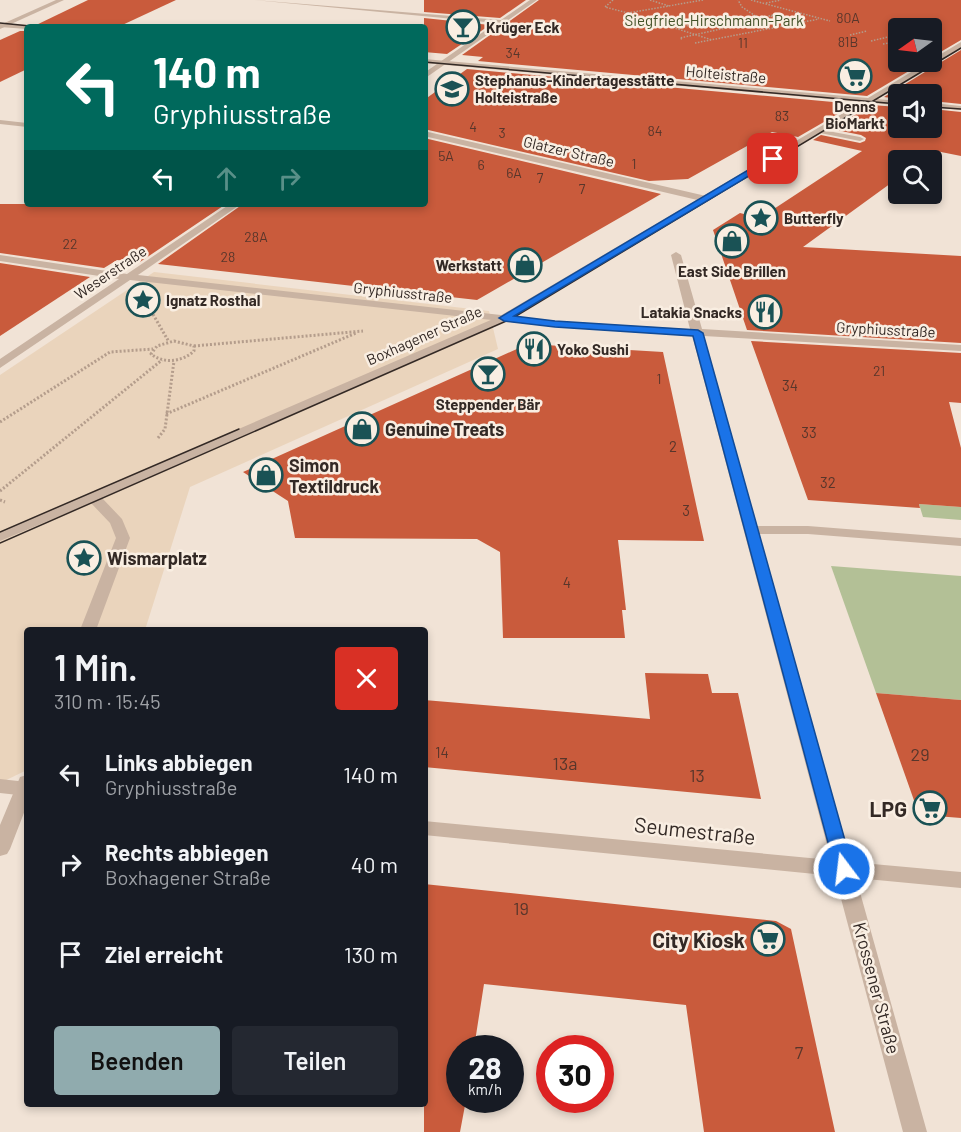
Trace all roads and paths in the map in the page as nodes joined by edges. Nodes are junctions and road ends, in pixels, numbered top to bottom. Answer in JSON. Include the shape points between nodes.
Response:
{"nodes":[{"id":1,"x":61,"y":0,"type":"edge"},
{"id":2,"x":257,"y":0,"type":"edge"},
{"id":3,"x":534,"y":0,"type":"edge"},
{"id":4,"x":613,"y":0,"type":"edge"},
{"id":5,"x":650,"y":0,"type":"edge"},
{"id":6,"x":703,"y":0,"type":"edge"},
{"id":7,"x":738,"y":0,"type":"edge"},
{"id":8,"x":751,"y":0,"type":"edge"},
{"id":9,"x":781,"y":0,"type":"edge"},
{"id":10,"x":762,"y":3,"type":"junction"},
{"id":11,"x":669,"y":6,"type":"junction"},
{"id":12,"x":628,"y":13,"type":"junction"},
{"id":13,"x":757,"y":17,"type":"junction"},
{"id":14,"x":769,"y":17,"type":"dead end"},
{"id":15,"x":819,"y":19,"type":"junction"},
{"id":16,"x":830,"y":21,"type":"dead end"},
{"id":17,"x":502,"y":22,"type":"junction"},
{"id":18,"x":803,"y":22,"type":"junction"},
{"id":19,"x":710,"y":25,"type":"junction"},
{"id":20,"x":814,"y":25,"type":"dead end"},
{"id":21,"x":1,"y":26,"type":"edge"},
{"id":22,"x":682,"y":26,"type":"junction"},
{"id":23,"x":24,"y":27,"type":"edge"},
{"id":24,"x":673,"y":27,"type":"junction"},
{"id":25,"x":723,"y":28,"type":"junction"},
{"id":26,"x":867,"y":32,"type":"dead end"},
{"id":27,"x":695,"y":34,"type":"junction"},
{"id":28,"x":850,"y":35,"type":"dead end"},
{"id":29,"x":888,"y":37,"type":"dead end"},
{"id":30,"x":682,"y":39,"type":"dead end"},
{"id":31,"x":712,"y":40,"type":"junction"},
{"id":32,"x":871,"y":41,"type":"dead end"},
{"id":33,"x":695,"y":43,"type":"dead end"},
{"id":34,"x":888,"y":43,"type":"edge"},
{"id":35,"x":883,"y":44,"type":"dead end"},
{"id":36,"x":961,"y":44,"type":"edge"},
{"id":37,"x":428,"y":61,"type":"edge"},
{"id":38,"x":444,"y":63,"type":"junction"},
{"id":39,"x":428,"y":74,"type":"edge"},
{"id":40,"x":871,"y":100,"type":"junction"},
{"id":41,"x":888,"y":101,"type":"edge"},
{"id":42,"x":942,"y":106,"type":"edge"},
{"id":43,"x":961,"y":108,"type":"edge"},
{"id":44,"x":0,"y":123,"type":"edge"},
{"id":45,"x":24,"y":125,"type":"edge"},
{"id":46,"x":820,"y":131,"type":"junction"},
{"id":47,"x":428,"y":134,"type":"edge"},
{"id":48,"x":860,"y":139,"type":"dead end"},
{"id":49,"x":706,"y":199,"type":"junction"},
{"id":50,"x":232,"y":207,"type":"edge"},
{"id":51,"x":676,"y":255,"type":"dead end"},
{"id":52,"x":0,"y":258,"type":"edge"},
{"id":53,"x":129,"y":276,"type":"junction"},
{"id":54,"x":143,"y":297,"type":"dead end"},
{"id":55,"x":504,"y":318,"type":"junction"},
{"id":56,"x":371,"y":330,"type":"dead end"},
{"id":57,"x":361,"y":331,"type":"junction"},
{"id":58,"x":698,"y":333,"type":"junction"},
{"id":59,"x":169,"y":342,"type":"junction"},
{"id":60,"x":194,"y":346,"type":"junction"},
{"id":61,"x":961,"y":348,"type":"edge"},
{"id":62,"x":153,"y":350,"type":"junction"},
{"id":63,"x":162,"y":360,"type":"junction"},
{"id":64,"x":174,"y":360,"type":"junction"},
{"id":65,"x":0,"y":364,"type":"edge"},
{"id":66,"x":166,"y":414,"type":"junction"},
{"id":67,"x":0,"y":422,"type":"edge"},
{"id":68,"x":155,"y":441,"type":"dead end"},
{"id":69,"x":0,"y":491,"type":"edge"},
{"id":70,"x":93,"y":497,"type":"junction"},
{"id":71,"x":0,"y":500,"type":"edge"},
{"id":72,"x":5,"y":502,"type":"dead end"},
{"id":73,"x":753,"y":530,"type":"junction"},
{"id":74,"x":0,"y":537,"type":"edge"},
{"id":75,"x":961,"y":542,"type":"edge"},
{"id":76,"x":88,"y":627,"type":"edge"},
{"id":77,"x":0,"y":786,"type":"edge"},
{"id":78,"x":24,"y":787,"type":"edge"},
{"id":79,"x":24,"y":792,"type":"edge"},
{"id":80,"x":428,"y":828,"type":"edge"},
{"id":81,"x":0,"y":849,"type":"edge"},
{"id":82,"x":844,"y":869,"type":"junction"},
{"id":83,"x":961,"y":880,"type":"edge"},
{"id":84,"x":915,"y":1132,"type":"edge"}],
"edges":[{"from":1,"to":21,"type":"street"},
{"from":2,"to":17,"type":"street"},
{"from":3,"to":17,"type":"street"},
{"from":4,"to":12,"type":"path","via":[[605,7]]},
{"from":5,"to":11,"type":"path"},
{"from":6,"to":11,"type":"path"},
{"from":7,"to":13,"type":"path"},
{"from":8,"to":10,"type":"path"},
{"from":9,"to":10,"type":"path"},
{"from":10,"to":15,"type":"path"},
{"from":11,"to":12,"type":"path"},
{"from":12,"to":24,"type":"path"},
{"from":13,"to":14,"type":"path"},
{"from":13,"to":25,"type":"path","via":[[751,24]]},
{"from":15,"to":16,"type":"path"},
{"from":15,"to":18,"type":"path"},
{"from":17,"to":38,"type":"street"},
{"from":18,"to":20,"type":"path"},
{"from":18,"to":31,"type":"path"},
{"from":19,"to":22,"type":"path"},
{"from":19,"to":22,"type":"path","via":[[693,19],[678,22]]},
{"from":19,"to":25,"type":"path"},
{"from":21,"to":23,"type":"street"},
{"from":22,"to":24,"type":"path"},
{"from":24,"to":27,"type":"path"},
{"from":25,"to":27,"type":"path"},
{"from":26,"to":28,"type":"path"},
{"from":27,"to":30,"type":"path"},
{"from":27,"to":31,"type":"path"},
{"from":29,"to":32,"type":"path"},
{"from":31,"to":33,"type":"path"},
{"from":34,"to":35,"type":"path"},
{"from":36,"to":40,"type":"street","name":"Boxhagener Straße"},
{"from":37,"to":38,"type":"street","name":"Holteistraße"},
{"from":38,"to":39,"type":"street"},
{"from":38,"to":40,"type":"street","name":"Holteistraße"},
{"from":40,"to":41,"type":"street","name":"Holteistraße"},
{"from":40,"to":46,"type":"street","name":"Boxhagener Straße"},
{"from":42,"to":43,"type":"street"},
{"from":44,"to":45,"type":"street"},
{"from":46,"to":48,"type":"street"},
{"from":46,"to":49,"type":"street","name":"Boxhagener Straße"},
{"from":47,"to":49,"type":"street","name":"Glatzer Straße"},
{"from":49,"to":55,"type":"street","name":"Boxhagener Straße"},
{"from":50,"to":53,"type":"street","name":"Weserstraße"},
{"from":51,"to":58,"type":"street","name":"Krossener Straße"},
{"from":52,"to":53,"type":"street","name":"Gryphiusstraße"},
{"from":53,"to":55,"type":"street","name":"Gryphiusstraße"},
{"from":53,"to":65,"type":"street","name":"Weserstraße"},
{"from":54,"to":59,"type":"path"},
{"from":55,"to":58,"type":"street","name":"Gryphiusstraße"},
{"from":55,"to":70,"type":"street","name":"Boxhagener Straße"},
{"from":56,"to":57,"type":"path"},
{"from":57,"to":60,"type":"path"},
{"from":57,"to":66,"type":"path"},
{"from":58,"to":61,"type":"street","name":"Gryphiusstraße"},
{"from":58,"to":73,"type":"street","name":"Krossener Straße"},
{"from":59,"to":60,"type":"path"},
{"from":59,"to":62,"type":"path"},
{"from":60,"to":64,"type":"path","via":[[191,355]]},
{"from":62,"to":63,"type":"path","via":[[153,356]]},
{"from":62,"to":67,"type":"path","via":[[110,352]]},
{"from":63,"to":64,"type":"path"},
{"from":63,"to":69,"type":"path"},
{"from":64,"to":66,"type":"path"},
{"from":66,"to":68,"type":"path","via":[[165,429]]},
{"from":70,"to":74,"type":"street","name":"Boxhagener Straße"},
{"from":70,"to":76,"type":"street","via":[[117,522],[123,538]]},
{"from":71,"to":72,"type":"path"},
{"from":73,"to":75,"type":"street","via":[[808,530]]},
{"from":73,"to":82,"type":"street","name":"Krossener Straße"},
{"from":77,"to":78,"type":"street"},
{"from":79,"to":81,"type":"street"},
{"from":80,"to":82,"type":"street","name":"Seumestraße"},
{"from":82,"to":83,"type":"street","name":"Seumestraße"},
{"from":82,"to":84,"type":"street","name":"Krossener Straße"}]}
